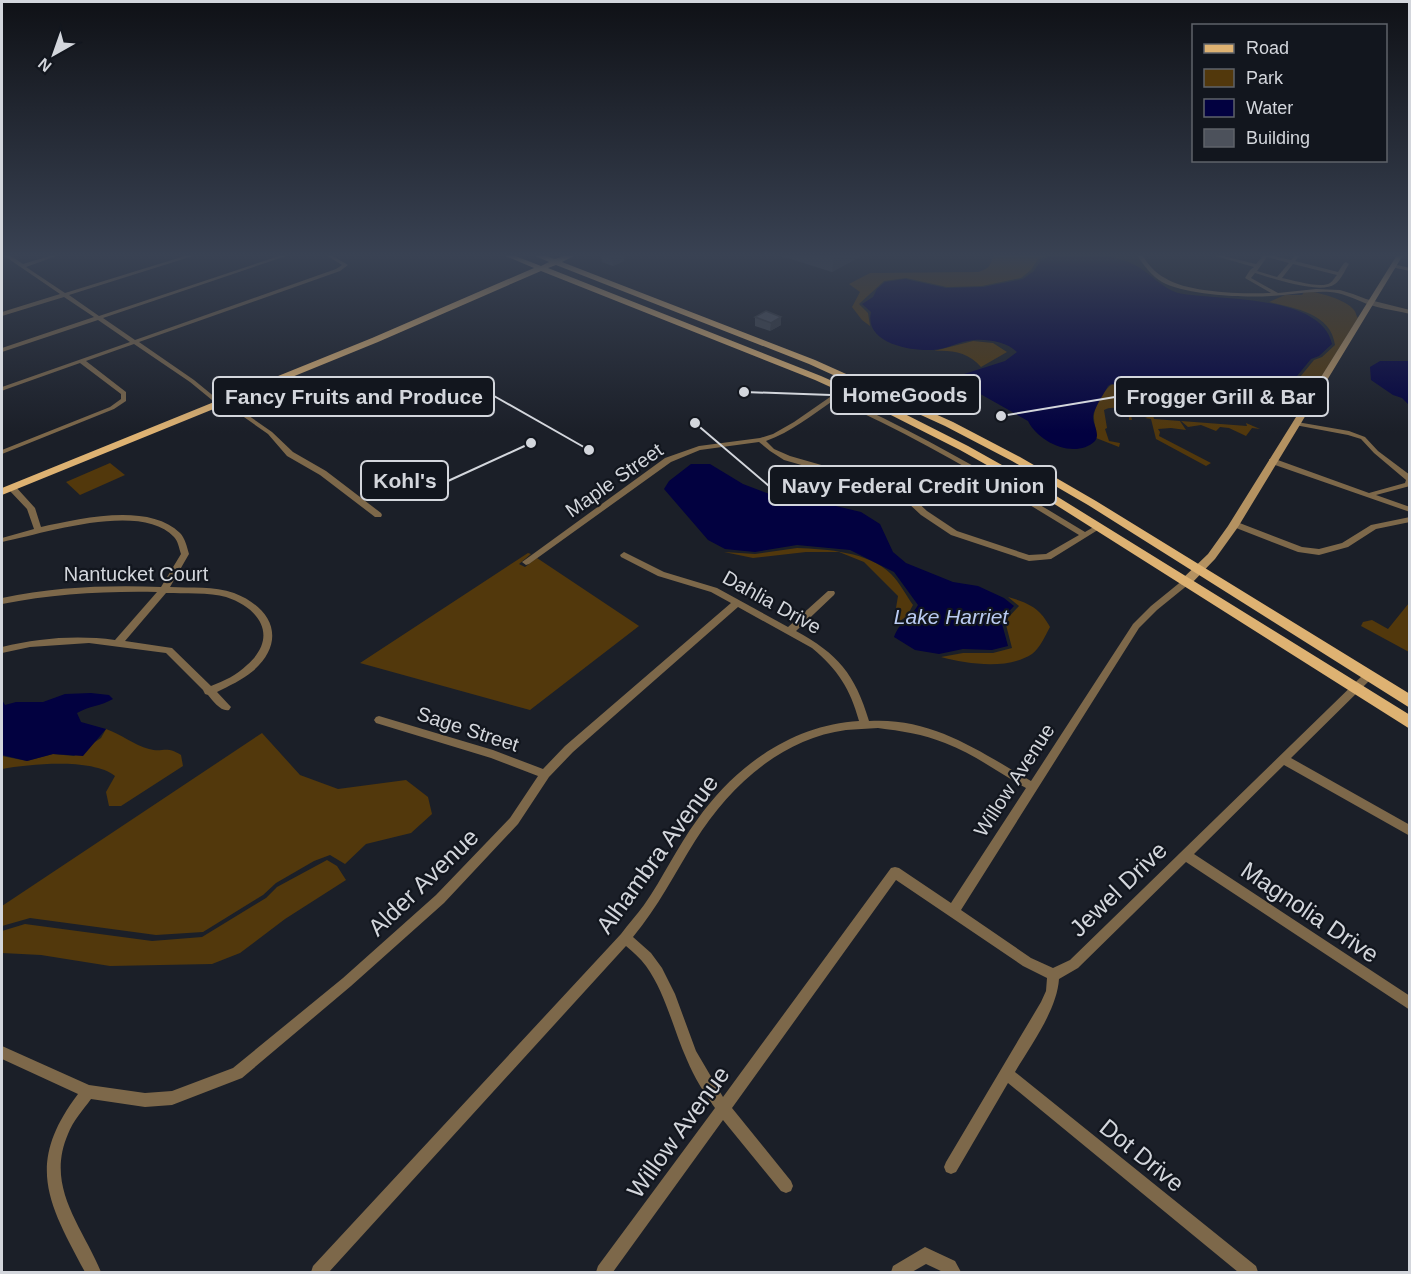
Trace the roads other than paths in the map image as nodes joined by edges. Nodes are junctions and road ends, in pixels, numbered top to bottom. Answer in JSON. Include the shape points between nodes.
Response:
{"nodes":[{"id":1,"x":93,"y":314,"type":"edge"},
{"id":2,"x":109,"y":314,"type":"edge"},
{"id":3,"x":212,"y":314,"type":"edge"},
{"id":4,"x":412,"y":314,"type":"edge"},
{"id":5,"x":419,"y":314,"type":"edge"},
{"id":6,"x":434,"y":314,"type":"edge"},
{"id":7,"x":656,"y":314,"type":"edge"},
{"id":8,"x":690,"y":314,"type":"edge"},
{"id":9,"x":1359,"y":314,"type":"edge"},
{"id":10,"x":98,"y":318,"type":"junction"},
{"id":11,"x":687,"y":327,"type":"junction"},
{"id":12,"x":400,"y":329,"type":"junction"},
{"id":13,"x":730,"y":330,"type":"junction"},
{"id":14,"x":358,"y":337,"type":"junction"},
{"id":15,"x":713,"y":338,"type":"junction"},
{"id":16,"x":134,"y":342,"type":"junction"},
{"id":17,"x":765,"y":344,"type":"junction"},
{"id":18,"x":2,"y":350,"type":"edge"},
{"id":19,"x":81,"y":361,"type":"junction"},
{"id":20,"x":307,"y":368,"type":"junction"},
{"id":21,"x":283,"y":369,"type":"junction"},
{"id":22,"x":856,"y":381,"type":"junction"},
{"id":23,"x":2,"y":389,"type":"edge"},
{"id":24,"x":844,"y":389,"type":"junction"},
{"id":25,"x":833,"y":397,"type":"junction"},
{"id":26,"x":214,"y":399,"type":"junction"},
{"id":27,"x":226,"y":402,"type":"junction"},
{"id":28,"x":179,"y":421,"type":"junction"},
{"id":29,"x":1297,"y":424,"type":"junction"},
{"id":30,"x":154,"y":428,"type":"junction"},
{"id":31,"x":761,"y":440,"type":"junction"},
{"id":32,"x":2,"y":452,"type":"edge"},
{"id":33,"x":1272,"y":461,"type":"junction"},
{"id":34,"x":1410,"y":479,"type":"edge"},
{"id":35,"x":7,"y":490,"type":"edge"},
{"id":36,"x":1369,"y":495,"type":"junction"},
{"id":37,"x":1410,"y":510,"type":"edge"},
{"id":38,"x":378,"y":515,"type":"dead end"},
{"id":39,"x":1410,"y":519,"type":"edge"},
{"id":40,"x":1234,"y":524,"type":"junction"},
{"id":41,"x":1097,"y":528,"type":"junction"},
{"id":42,"x":39,"y":529,"type":"junction"},
{"id":43,"x":1084,"y":535,"type":"junction"},
{"id":44,"x":3,"y":539,"type":"edge"},
{"id":45,"x":624,"y":555,"type":"dead end"},
{"id":46,"x":526,"y":562,"type":"dead end"},
{"id":47,"x":1201,"y":570,"type":"junction"},
{"id":48,"x":1186,"y":582,"type":"junction"},
{"id":49,"x":165,"y":589,"type":"junction"},
{"id":50,"x":831,"y":593,"type":"dead end"},
{"id":51,"x":2,"y":602,"type":"edge"},
{"id":52,"x":737,"y":603,"type":"junction"},
{"id":53,"x":789,"y":632,"type":"junction"},
{"id":54,"x":118,"y":643,"type":"junction"},
{"id":55,"x":2,"y":650,"type":"edge"},
{"id":56,"x":1368,"y":676,"type":"junction"},
{"id":57,"x":1354,"y":688,"type":"junction"},
{"id":58,"x":208,"y":691,"type":"junction"},
{"id":59,"x":1410,"y":702,"type":"edge"},
{"id":60,"x":226,"y":707,"type":"dead end"},
{"id":61,"x":379,"y":720,"type":"dead end"},
{"id":62,"x":864,"y":722,"type":"junction"},
{"id":63,"x":1410,"y":723,"type":"edge"},
{"id":64,"x":1283,"y":759,"type":"junction"},
{"id":65,"x":545,"y":774,"type":"junction"},
{"id":66,"x":1033,"y":787,"type":"junction"},
{"id":67,"x":1410,"y":831,"type":"edge"},
{"id":68,"x":1186,"y":855,"type":"junction"},
{"id":69,"x":952,"y":911,"type":"junction"},
{"id":70,"x":625,"y":938,"type":"junction"},
{"id":71,"x":1053,"y":975,"type":"junction"},
{"id":72,"x":1410,"y":1004,"type":"edge"},
{"id":73,"x":2,"y":1052,"type":"edge"},
{"id":74,"x":1006,"y":1073,"type":"junction"},
{"id":75,"x":88,"y":1092,"type":"junction"},
{"id":76,"x":723,"y":1109,"type":"junction"},
{"id":77,"x":951,"y":1167,"type":"dead end"},
{"id":78,"x":786,"y":1186,"type":"dead end"},
{"id":79,"x":93,"y":1272,"type":"edge"},
{"id":80,"x":319,"y":1272,"type":"edge"},
{"id":81,"x":604,"y":1272,"type":"edge"},
{"id":82,"x":899,"y":1272,"type":"edge"},
{"id":83,"x":953,"y":1272,"type":"edge"},
{"id":84,"x":1250,"y":1272,"type":"edge"}],
"edges":[{"from":1,"to":10,"type":"street"},
{"from":2,"to":10,"type":"street"},
{"from":3,"to":16,"type":"street"},
{"from":4,"to":14,"type":"main road"},
{"from":5,"to":12,"type":"main road"},
{"from":6,"to":12,"type":"main road"},
{"from":7,"to":11,"type":"main road"},
{"from":8,"to":13,"type":"main road"},
{"from":9,"to":29,"type":"street"},
{"from":10,"to":16,"type":"street"},
{"from":10,"to":18,"type":"street"},
{"from":11,"to":13,"type":"main road"},
{"from":11,"to":15,"type":"main road"},
{"from":12,"to":20,"type":"main road"},
{"from":13,"to":17,"type":"main road"},
{"from":14,"to":20,"type":"main road","via":[[356,343],[314,361]]},
{"from":14,"to":21,"type":"main road"},
{"from":15,"to":17,"type":"main road","via":[[734,337]]},
{"from":15,"to":24,"type":"main road"},
{"from":16,"to":19,"type":"street"},
{"from":16,"to":26,"type":"street"},
{"from":17,"to":22,"type":"main road"},
{"from":19,"to":23,"type":"street"},
{"from":19,"to":32,"type":"street","via":[[124,393],[124,400]]},
{"from":20,"to":27,"type":"main road"},
{"from":21,"to":26,"type":"main road"},
{"from":21,"to":27,"type":"main road","via":[[280,374],[235,393]]},
{"from":22,"to":24,"type":"street","name":"Maple Street"},
{"from":22,"to":47,"type":"main road","via":[[1016,459]]},
{"from":24,"to":25,"type":"street","name":"Maple Street"},
{"from":24,"to":41,"type":"main road","via":[[964,448]]},
{"from":25,"to":31,"type":"street","name":"Maple Street","via":[[788,429]]},
{"from":25,"to":43,"type":"street","via":[[956,457]]},
{"from":26,"to":28,"type":"main road"},
{"from":26,"to":30,"type":"main road"},
{"from":27,"to":28,"type":"main road"},
{"from":27,"to":38,"type":"street","via":[[270,433],[290,454],[323,473]]},
{"from":28,"to":30,"type":"main road"},
{"from":29,"to":33,"type":"street"},
{"from":29,"to":34,"type":"street","via":[[1363,438]]},
{"from":30,"to":35,"type":"main road"},
{"from":31,"to":43,"type":"street","via":[[787,458],[888,487],[945,528],[1029,558],[1048,557]]},
{"from":31,"to":46,"type":"street","name":"Maple Street","via":[[699,448],[668,460]]},
{"from":33,"to":36,"type":"street"},
{"from":33,"to":40,"type":"street"},
{"from":34,"to":36,"type":"street","via":[[1408,484]]},
{"from":35,"to":42,"type":"street","via":[[31,508]]},
{"from":36,"to":37,"type":"street"},
{"from":39,"to":40,"type":"street","via":[[1374,527],[1345,545],[1319,552],[1301,550]]},
{"from":40,"to":47,"type":"street"},
{"from":41,"to":43,"type":"street"},
{"from":41,"to":48,"type":"main road"},
{"from":42,"to":44,"type":"street"},
{"from":42,"to":49,"type":"street","via":[[85,520],[134,519],[161,525],[178,536],[186,554]]},
{"from":45,"to":52,"type":"street","name":"Dahlia Drive","via":[[661,574],[714,590]]},
{"from":47,"to":48,"type":"street"},
{"from":47,"to":56,"type":"main road"},
{"from":48,"to":57,"type":"main road"},
{"from":48,"to":66,"type":"street","name":"Willow Avenue","via":[[1136,626]]},
{"from":49,"to":51,"type":"street","name":"Nantucket Court","via":[[62,591]]},
{"from":49,"to":54,"type":"street"},
{"from":49,"to":58,"type":"street","name":"Nantucket Court","via":[[222,592],[253,606],[265,619],[270,634],[262,656],[229,684]]},
{"from":50,"to":53,"type":"street"},
{"from":52,"to":53,"type":"street","name":"Dahlia Drive"},
{"from":52,"to":65,"type":"street","name":"Alder Avenue"},
{"from":53,"to":62,"type":"street","name":"Dahlia Drive","via":[[822,652],[843,672],[854,687]]},
{"from":54,"to":55,"type":"street","via":[[89,640]]},
{"from":54,"to":58,"type":"street","via":[[169,650]]},
{"from":56,"to":57,"type":"street","name":"Jewel Drive"},
{"from":56,"to":59,"type":"main road"},
{"from":57,"to":63,"type":"main road"},
{"from":57,"to":64,"type":"street","name":"Jewel Drive"},
{"from":58,"to":60,"type":"street"},
{"from":61,"to":65,"type":"street","name":"Sage Street"},
{"from":62,"to":66,"type":"street","name":"Alhambra Avenue","via":[[901,726],[947,738]]},
{"from":62,"to":70,"type":"street","name":"Alhambra Avenue","via":[[832,727],[795,740],[745,772],[707,814],[650,907]]},
{"from":64,"to":67,"type":"street"},
{"from":64,"to":68,"type":"street","name":"Jewel Drive"},
{"from":65,"to":75,"type":"street","name":"Alder Avenue","via":[[514,821],[440,899],[237,1073],[172,1098],[145,1100]]},
{"from":66,"to":69,"type":"street","name":"Willow Avenue"},
{"from":68,"to":71,"type":"street","name":"Jewel Drive","via":[[1074,964]]},
{"from":68,"to":72,"type":"street","name":"Magnolia Drive"},
{"from":69,"to":71,"type":"street"},
{"from":69,"to":76,"type":"street","name":"Willow Avenue","via":[[895,872]]},
{"from":70,"to":76,"type":"street","via":[[648,960],[664,987],[698,1068]]},
{"from":70,"to":80,"type":"street","name":"Alhambra Avenue"},
{"from":71,"to":74,"type":"street","via":[[1046,1006]]},
{"from":73,"to":75,"type":"street","name":"Alder Avenue"},
{"from":74,"to":77,"type":"street"},
{"from":74,"to":84,"type":"street","name":"Dot Drive"},
{"from":75,"to":79,"type":"street","via":[[61,1133],[53,1175],[57,1202]]},
{"from":76,"to":78,"type":"street"},
{"from":76,"to":81,"type":"street","name":"Willow Avenue"},
{"from":82,"to":83,"type":"street","via":[[925,1255]]}]}
